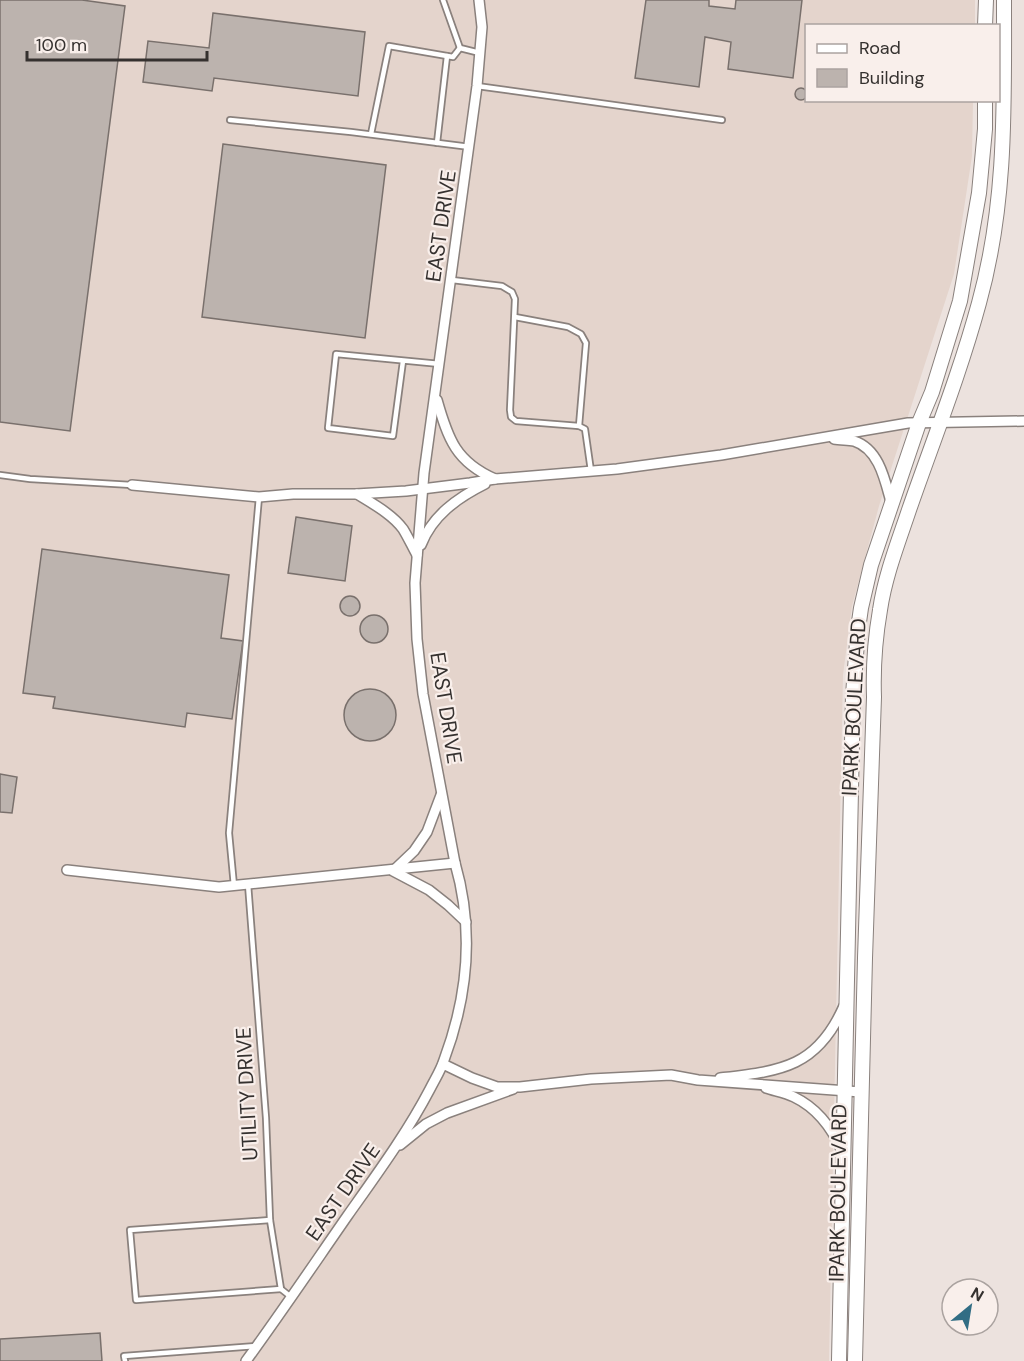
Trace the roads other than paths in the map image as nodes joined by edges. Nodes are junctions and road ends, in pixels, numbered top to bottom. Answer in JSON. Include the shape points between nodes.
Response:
{"nodes":[{"id":1,"x":443,"y":0,"type":"edge"},
{"id":2,"x":480,"y":0,"type":"edge"},
{"id":3,"x":986,"y":0,"type":"edge"},
{"id":4,"x":1004,"y":0,"type":"edge"},
{"id":5,"x":986,"y":24,"type":"edge"},
{"id":6,"x":460,"y":48,"type":"junction"},
{"id":7,"x":480,"y":53,"type":"junction"},
{"id":8,"x":447,"y":56,"type":"junction"},
{"id":9,"x":477,"y":86,"type":"junction"},
{"id":10,"x":985,"y":102,"type":"edge"},
{"id":11,"x":230,"y":120,"type":"dead end"},
{"id":12,"x":722,"y":120,"type":"dead end"},
{"id":13,"x":371,"y":134,"type":"junction"},
{"id":14,"x":437,"y":143,"type":"junction"},
{"id":15,"x":470,"y":147,"type":"junction"},
{"id":16,"x":452,"y":280,"type":"junction"},
{"id":17,"x":515,"y":317,"type":"junction"},
{"id":18,"x":403,"y":361,"type":"junction"},
{"id":19,"x":440,"y":364,"type":"junction"},
{"id":20,"x":435,"y":396,"type":"junction"},
{"id":21,"x":1024,"y":421,"type":"edge"},
{"id":22,"x":939,"y":422,"type":"junction"},
{"id":23,"x":919,"y":423,"type":"junction"},
{"id":24,"x":579,"y":426,"type":"junction"},
{"id":25,"x":823,"y":438,"type":"junction"},
{"id":26,"x":591,"y":472,"type":"junction"},
{"id":27,"x":0,"y":475,"type":"edge"},
{"id":28,"x":495,"y":479,"type":"junction"},
{"id":29,"x":132,"y":484,"type":"joint"},
{"id":30,"x":422,"y":489,"type":"junction"},
{"id":31,"x":356,"y":494,"type":"junction"},
{"id":32,"x":259,"y":497,"type":"junction"},
{"id":33,"x":891,"y":503,"type":"junction"},
{"id":34,"x":417,"y":555,"type":"junction"},
{"id":35,"x":442,"y":795,"type":"junction"},
{"id":36,"x":455,"y":863,"type":"junction"},
{"id":37,"x":68,"y":870,"type":"dead end"},
{"id":38,"x":393,"y":871,"type":"junction"},
{"id":39,"x":248,"y":884,"type":"junction"},
{"id":40,"x":234,"y":886,"type":"junction"},
{"id":41,"x":466,"y":922,"type":"junction"},
{"id":42,"x":846,"y":1001,"type":"junction"},
{"id":43,"x":443,"y":1064,"type":"junction"},
{"id":44,"x":698,"y":1080,"type":"junction"},
{"id":45,"x":752,"y":1084,"type":"junction"},
{"id":46,"x":520,"y":1087,"type":"junction"},
{"id":47,"x":844,"y":1091,"type":"junction"},
{"id":48,"x":861,"y":1092,"type":"junction"},
{"id":49,"x":395,"y":1148,"type":"junction"},
{"id":50,"x":843,"y":1154,"type":"junction"},
{"id":51,"x":270,"y":1220,"type":"junction"},
{"id":52,"x":281,"y":1290,"type":"junction"},
{"id":53,"x":291,"y":1298,"type":"junction"},
{"id":54,"x":257,"y":1346,"type":"junction"},
{"id":55,"x":125,"y":1361,"type":"edge"},
{"id":56,"x":246,"y":1361,"type":"edge"},
{"id":57,"x":839,"y":1361,"type":"edge"},
{"id":58,"x":855,"y":1361,"type":"edge"}],
"edges":[{"from":1,"to":6,"type":"lane"},
{"from":2,"to":7,"type":"street","name":"EAST DRIVE"},
{"from":3,"to":5,"type":"main road"},
{"from":4,"to":22,"type":"main road","name":"IPARK BOULEVARD","via":[[1003,138],[997,215],[974,321]]},
{"from":6,"to":7,"type":"lane"},
{"from":6,"to":8,"type":"lane","via":[[453,57]]},
{"from":7,"to":9,"type":"street","name":"EAST DRIVE"},
{"from":8,"to":13,"type":"lane","via":[[389,46]]},
{"from":8,"to":14,"type":"lane"},
{"from":9,"to":12,"type":"lane"},
{"from":9,"to":15,"type":"street","name":"EAST DRIVE"},
{"from":10,"to":23,"type":"main road","name":"IPARK BOULEVARD","via":[[979,194],[960,301]]},
{"from":11,"to":13,"type":"lane"},
{"from":13,"to":14,"type":"lane"},
{"from":14,"to":15,"type":"lane"},
{"from":15,"to":16,"type":"street","name":"EAST DRIVE"},
{"from":16,"to":17,"type":"lane","via":[[502,286],[515,299]]},
{"from":16,"to":19,"type":"street","name":"EAST DRIVE"},
{"from":17,"to":24,"type":"lane","via":[[581,333],[586,343]]},
{"from":17,"to":24,"type":"lane","via":[[511,417],[516,421]]},
{"from":18,"to":18,"type":"lane","via":[[336,354],[328,428],[393,436]]},
{"from":18,"to":19,"type":"lane"},
{"from":19,"to":20,"type":"street","name":"EAST DRIVE"},
{"from":20,"to":28,"type":"street","via":[[453,445],[470,465]]},
{"from":20,"to":30,"type":"street","name":"EAST DRIVE"},
{"from":21,"to":22,"type":"street"},
{"from":22,"to":23,"type":"street"},
{"from":22,"to":48,"type":"main road","name":"IPARK BOULEVARD","via":[[880,609],[873,675]]},
{"from":23,"to":25,"type":"street"},
{"from":23,"to":33,"type":"main road","name":"IPARK BOULEVARD"},
{"from":24,"to":26,"type":"lane","via":[[585,429]]},
{"from":25,"to":26,"type":"street"},
{"from":25,"to":33,"type":"street","via":[[855,441],[866,449],[883,472]]},
{"from":26,"to":28,"type":"street"},
{"from":27,"to":29,"type":"lane"},
{"from":28,"to":30,"type":"street"},
{"from":28,"to":34,"type":"street","via":[[465,494],[435,519]]},
{"from":29,"to":32,"type":"street"},
{"from":30,"to":31,"type":"street"},
{"from":30,"to":34,"type":"street","name":"EAST DRIVE"},
{"from":31,"to":32,"type":"street"},
{"from":31,"to":34,"type":"street","via":[[392,518]]},
{"from":32,"to":40,"type":"lane","via":[[229,834]]},
{"from":33,"to":42,"type":"main road","name":"IPARK BOULEVARD","via":[[866,586],[855,651]]},
{"from":34,"to":35,"type":"street","name":"EAST DRIVE","via":[[415,611],[420,667]]},
{"from":35,"to":36,"type":"street","name":"EAST DRIVE"},
{"from":35,"to":38,"type":"street","via":[[427,832]]},
{"from":36,"to":38,"type":"street"},
{"from":36,"to":41,"type":"street","name":"EAST DRIVE"},
{"from":37,"to":40,"type":"street"},
{"from":38,"to":39,"type":"street"},
{"from":38,"to":41,"type":"street","via":[[429,890]]},
{"from":39,"to":40,"type":"street"},
{"from":39,"to":51,"type":"lane","name":"UTILITY DRIVE"},
{"from":41,"to":43,"type":"street","name":"EAST DRIVE","via":[[460,1008]]},
{"from":42,"to":44,"type":"street","via":[[826,1040],[802,1059],[760,1073]]},
{"from":42,"to":47,"type":"main road","name":"IPARK BOULEVARD"},
{"from":43,"to":46,"type":"street","via":[[498,1087]]},
{"from":43,"to":49,"type":"street","name":"EAST DRIVE"},
{"from":44,"to":45,"type":"street"},
{"from":44,"to":46,"type":"street","via":[[671,1075]]},
{"from":45,"to":47,"type":"street"},
{"from":45,"to":50,"type":"street","via":[[795,1098],[820,1115]]},
{"from":46,"to":49,"type":"street","via":[[426,1124]]},
{"from":47,"to":48,"type":"street"},
{"from":47,"to":50,"type":"main road","name":"IPARK BOULEVARD"},
{"from":48,"to":58,"type":"main road","name":"IPARK BOULEVARD"},
{"from":49,"to":53,"type":"street","name":"EAST DRIVE"},
{"from":50,"to":57,"type":"main road","name":"IPARK BOULEVARD"},
{"from":51,"to":52,"type":"lane","name":"UTILITY DRIVE"},
{"from":51,"to":52,"type":"lane","via":[[130,1230],[136,1300]]},
{"from":52,"to":53,"type":"lane"},
{"from":53,"to":54,"type":"street","name":"EAST DRIVE"},
{"from":54,"to":55,"type":"lane","via":[[124,1356]]},
{"from":54,"to":56,"type":"street","name":"EAST DRIVE"}]}
